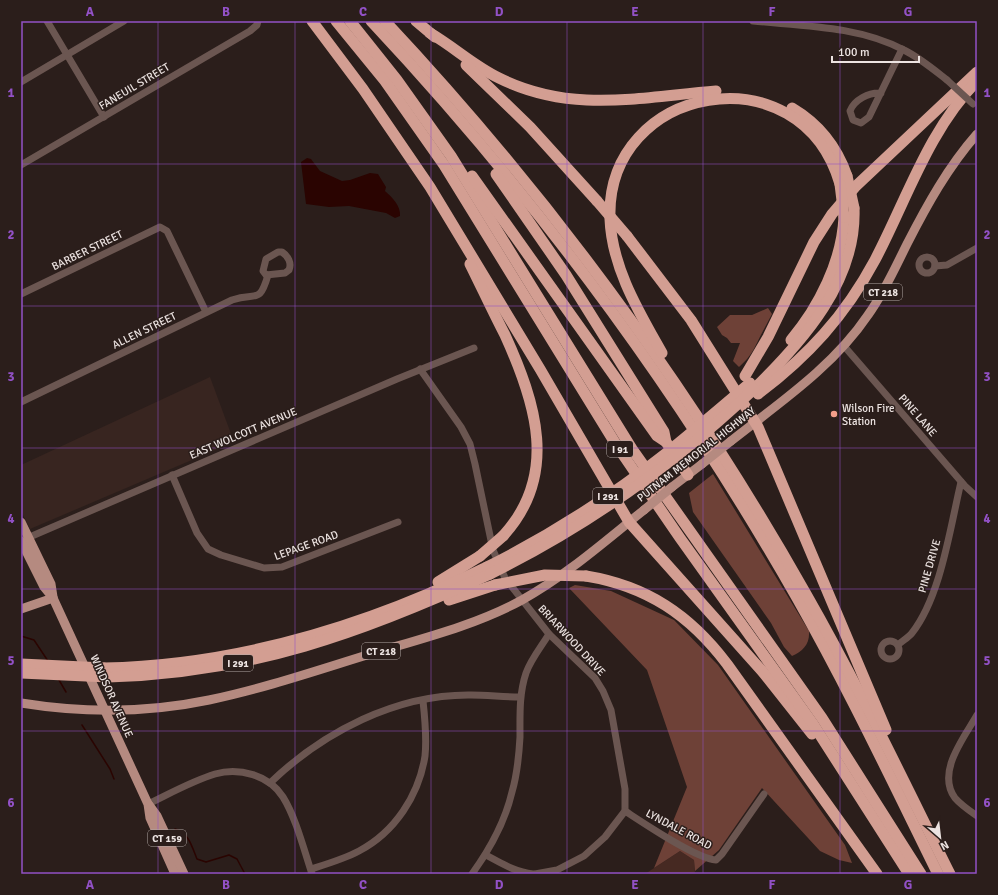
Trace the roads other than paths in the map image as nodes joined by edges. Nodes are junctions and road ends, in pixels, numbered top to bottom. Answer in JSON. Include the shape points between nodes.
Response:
{"nodes":[{"id":1,"x":47,"y":21,"type":"edge"},
{"id":2,"x":124,"y":21,"type":"edge"},
{"id":3,"x":312,"y":21,"type":"edge"},
{"id":4,"x":336,"y":21,"type":"edge"},
{"id":5,"x":350,"y":21,"type":"edge"},
{"id":6,"x":371,"y":21,"type":"edge"},
{"id":7,"x":385,"y":21,"type":"edge"},
{"id":8,"x":416,"y":21,"type":"edge"},
{"id":9,"x":752,"y":21,"type":"edge"},
{"id":10,"x":257,"y":23,"type":"edge"},
{"id":11,"x":430,"y":33,"type":"junction"},
{"id":12,"x":393,"y":45,"type":"junction"},
{"id":13,"x":902,"y":49,"type":"junction"},
{"id":14,"x":67,"y":55,"type":"junction"},
{"id":15,"x":977,"y":72,"type":"edge"},
{"id":16,"x":977,"y":81,"type":"edge"},
{"id":17,"x":21,"y":82,"type":"edge"},
{"id":18,"x":881,"y":93,"type":"junction"},
{"id":19,"x":411,"y":99,"type":"junction"},
{"id":20,"x":975,"y":106,"type":"edge"},
{"id":21,"x":104,"y":117,"type":"junction"},
{"id":22,"x":977,"y":134,"type":"edge"},
{"id":23,"x":21,"y":165,"type":"edge"},
{"id":24,"x":423,"y":178,"type":"junction"},
{"id":25,"x":844,"y":180,"type":"junction"},
{"id":26,"x":977,"y":248,"type":"edge"},
{"id":27,"x":936,"y":266,"type":"dead end"},
{"id":28,"x":268,"y":275,"type":"dead end"},
{"id":29,"x":21,"y":294,"type":"edge"},
{"id":30,"x":206,"y":312,"type":"junction"},
{"id":31,"x":844,"y":346,"type":"junction"},
{"id":32,"x":474,"y":348,"type":"dead end"},
{"id":33,"x":420,"y":370,"type":"junction"},
{"id":34,"x":752,"y":385,"type":"junction"},
{"id":35,"x":677,"y":387,"type":"junction"},
{"id":36,"x":21,"y":402,"type":"edge"},
{"id":37,"x":755,"y":422,"type":"junction"},
{"id":38,"x":666,"y":442,"type":"junction"},
{"id":39,"x":172,"y":475,"type":"junction"},
{"id":40,"x":688,"y":475,"type":"junction"},
{"id":41,"x":961,"y":482,"type":"junction"},
{"id":42,"x":977,"y":497,"type":"edge"},
{"id":43,"x":21,"y":522,"type":"edge"},
{"id":44,"x":398,"y":522,"type":"dead end"},
{"id":45,"x":629,"y":522,"type":"junction"},
{"id":46,"x":23,"y":540,"type":"edge"},
{"id":47,"x":488,"y":570,"type":"junction"},
{"id":48,"x":53,"y":598,"type":"junction"},
{"id":49,"x":521,"y":600,"type":"junction"},
{"id":50,"x":21,"y":609,"type":"edge"},
{"id":51,"x":362,"y":624,"type":"junction"},
{"id":52,"x":549,"y":634,"type":"junction"},
{"id":53,"x":898,"y":645,"type":"dead end"},
{"id":54,"x":21,"y":664,"type":"edge"},
{"id":55,"x":106,"y":672,"type":"junction"},
{"id":56,"x":21,"y":674,"type":"edge"},
{"id":57,"x":520,"y":697,"type":"junction"},
{"id":58,"x":423,"y":701,"type":"junction"},
{"id":59,"x":21,"y":703,"type":"edge"},
{"id":60,"x":106,"y":710,"type":"junction"},
{"id":61,"x":977,"y":715,"type":"edge"},
{"id":62,"x":896,"y":764,"type":"junction"},
{"id":63,"x":849,"y":778,"type":"junction"},
{"id":64,"x":270,"y":783,"type":"junction"},
{"id":65,"x":764,"y":794,"type":"dead end"},
{"id":66,"x":148,"y":804,"type":"junction"},
{"id":67,"x":626,"y":811,"type":"junction"},
{"id":68,"x":977,"y":816,"type":"edge"},
{"id":69,"x":168,"y":849,"type":"junction"},
{"id":70,"x":486,"y":855,"type":"junction"},
{"id":71,"x":312,"y":872,"type":"edge"},
{"id":72,"x":175,"y":874,"type":"edge"},
{"id":73,"x":184,"y":874,"type":"edge"},
{"id":74,"x":472,"y":874,"type":"edge"},
{"id":75,"x":534,"y":874,"type":"edge"},
{"id":76,"x":877,"y":874,"type":"edge"},
{"id":77,"x":909,"y":874,"type":"edge"},
{"id":78,"x":921,"y":874,"type":"edge"},
{"id":79,"x":938,"y":874,"type":"edge"},
{"id":80,"x":950,"y":874,"type":"edge"}],
"edges":[{"from":1,"to":14,"type":"street"},
{"from":2,"to":14,"type":"street"},
{"from":3,"to":24,"type":"highway","via":[[368,95]]},
{"from":4,"to":63,"type":"highway","number":"I 91","via":[[385,81],[435,152],[626,458]]},
{"from":5,"to":19,"type":"highway"},
{"from":6,"to":12,"type":"highway"},
{"from":7,"to":35,"type":"highway","via":[[473,119],[533,191],[610,291]]},
{"from":8,"to":11,"type":"highway"},
{"from":9,"to":13,"type":"street","via":[[851,33],[876,38]]},
{"from":10,"to":21,"type":"street","name":"FANEUIL STREET","via":[[250,31]]},
{"from":11,"to":25,"type":"highway","via":[[499,78],[527,90],[556,97],[612,101],[728,91],[749,92],[769,97],[796,110],[818,128],[836,151]]},
{"from":11,"to":37,"type":"highway","bridge":true,"via":[[530,127],[627,236],[695,325]]},
{"from":12,"to":38,"type":"highway","via":[[484,158],[538,233],[664,432]]},
{"from":12,"to":79,"type":"highway","via":[[540,216],[603,299],[678,407],[751,521],[808,617]]},
{"from":13,"to":18,"type":"street"},
{"from":13,"to":20,"type":"street","bridge":true,"via":[[947,80]]},
{"from":14,"to":17,"type":"street"},
{"from":14,"to":21,"type":"street"},
{"from":15,"to":34,"type":"highway","via":[[862,180],[832,214],[814,242],[766,343]]},
{"from":16,"to":34,"type":"highway","via":[[953,108],[936,134],[875,260],[852,299],[810,351],[788,371]]},
{"from":18,"to":18,"type":"street","via":[[867,120],[861,123],[853,120],[850,111],[855,103],[870,94]]},
{"from":19,"to":38,"type":"highway","via":[[467,169],[657,436]]},
{"from":19,"to":78,"type":"highway","via":[[475,193],[632,449],[818,712]]},
{"from":21,"to":23,"type":"street","name":"FANEUIL STREET"},
{"from":22,"to":31,"type":"main road","name":"PUTNAM MEMORIAL HIGHWAY","number":"CT 218","via":[[939,186],[880,296]]},
{"from":24,"to":45,"type":"highway","via":[[468,248]]},
{"from":24,"to":51,"type":"highway","bridge":true,"via":[[473,271],[523,378],[532,409],[537,443],[534,479],[524,507],[503,536],[480,556]]},
{"from":25,"to":34,"type":"highway","bridge":true,"via":[[844,217],[837,257],[814,307],[788,344]]},
{"from":25,"to":34,"type":"highway","bridge":true,"via":[[854,208],[853,230],[848,251],[826,305],[796,346]]},
{"from":25,"to":35,"type":"highway","via":[[808,130],[786,113],[752,100],[721,98],[687,105],[663,117],[636,143],[614,186],[610,210],[612,236],[617,260],[630,292]]},
{"from":26,"to":27,"type":"street","via":[[947,265]]},
{"from":28,"to":30,"type":"street","name":"ALLEN STREET","via":[[264,290],[260,294],[236,298]]},
{"from":29,"to":30,"type":"street","name":"BARBER STREET","via":[[146,233],[163,228],[167,231]]},
{"from":30,"to":36,"type":"street","name":"ALLEN STREET"},
{"from":31,"to":37,"type":"main road","name":"PUTNAM MEMORIAL HIGHWAY","number":"CT 218","via":[[812,377]]},
{"from":31,"to":41,"type":"street","name":"PINE LANE"},
{"from":32,"to":33,"type":"street","name":"EAST WOLCOTT AVENUE"},
{"from":33,"to":39,"type":"street","name":"EAST WOLCOTT AVENUE"},
{"from":33,"to":49,"type":"street","name":"BRIARWOOD DRIVE","via":[[461,427],[470,444],[496,560]]},
{"from":34,"to":47,"type":"highway","number":"I 291","bridge":true,"via":[[608,496]]},
{"from":34,"to":47,"type":"highway","number":"I 291","bridge":true,"via":[[718,422],[671,461],[609,506],[541,548]]},
{"from":35,"to":62,"type":"highway","via":[[793,570]]},
{"from":37,"to":40,"type":"main road","name":"PUTNAM MEMORIAL HIGHWAY","number":"CT 218","bridge":true},
{"from":37,"to":62,"type":"highway","via":[[884,723]]},
{"from":38,"to":40,"type":"highway"},
{"from":39,"to":44,"type":"street","name":"LEPAGE ROAD","via":[[203,544],[221,555],[264,568],[282,567]]},
{"from":39,"to":46,"type":"street","name":"EAST WOLCOTT AVENUE"},
{"from":40,"to":45,"type":"main road","name":"PUTNAM MEMORIAL HIGHWAY","number":"CT 218","bridge":true},
{"from":41,"to":42,"type":"street","name":"PINE LANE"},
{"from":41,"to":53,"type":"street","name":"PINE DRIVE","via":[[928,608],[911,634]]},
{"from":43,"to":46,"type":"main road","name":"WINDSOR AVENUE","number":"CT 159"},
{"from":45,"to":49,"type":"main road","name":"PUTNAM MEMORIAL HIGHWAY","number":"CT 218","via":[[565,573]]},
{"from":45,"to":63,"type":"highway","via":[[762,671],[823,750]]},
{"from":46,"to":48,"type":"main road","name":"WINDSOR AVENUE","number":"CT 159","via":[[51,584]]},
{"from":47,"to":51,"type":"highway","number":"I 291"},
{"from":48,"to":50,"type":"main road"},
{"from":48,"to":60,"type":"main road","name":"WINDSOR AVENUE","number":"CT 159"},
{"from":49,"to":52,"type":"street","name":"BRIARWOOD DRIVE"},
{"from":49,"to":60,"type":"main road","name":"PUTNAM MEMORIAL HIGHWAY","number":"CT 218","via":[[464,626],[238,693],[180,705]]},
{"from":51,"to":55,"type":"highway","number":"I 291","via":[[226,656]]},
{"from":51,"to":76,"type":"highway","bridge":true,"via":[[495,585],[545,575],[586,576],[616,583],[647,595],[672,609],[697,629],[726,664]]},
{"from":52,"to":57,"type":"street","via":[[530,663]]},
{"from":52,"to":67,"type":"street","name":"BRIARWOOD DRIVE","via":[[595,678],[608,702],[626,789]]},
{"from":54,"to":55,"type":"highway","number":"I 291","bridge":true},
{"from":55,"to":56,"type":"highway","number":"I 291","bridge":true},
{"from":57,"to":58,"type":"street","via":[[471,694]]},
{"from":57,"to":70,"type":"street","via":[[520,739],[513,791],[501,825]]},
{"from":58,"to":64,"type":"street","via":[[373,715],[342,729],[288,766]]},
{"from":58,"to":71,"type":"street","via":[[425,756],[411,799],[384,834],[360,851]]},
{"from":59,"to":60,"type":"main road","name":"PUTNAM MEMORIAL HIGHWAY"},
{"from":60,"to":66,"type":"main road","name":"WINDSOR AVENUE","number":"CT 159"},
{"from":61,"to":68,"type":"street","via":[[948,774],[949,785],[955,798]]},
{"from":62,"to":80,"type":"highway"},
{"from":63,"to":77,"type":"highway","number":"I 91"},
{"from":64,"to":66,"type":"street","via":[[258,776],[244,773],[215,774]]},
{"from":64,"to":71,"type":"street","via":[[282,796],[291,812]]},
{"from":65,"to":67,"type":"street","name":"LYNDALE ROAD","via":[[716,860],[660,834]]},
{"from":66,"to":69,"type":"main road","name":"WINDSOR AVENUE","number":"CT 159","via":[[150,818]]},
{"from":67,"to":75,"type":"street","via":[[601,842],[584,856],[557,870]]},
{"from":69,"to":72,"type":"main road","name":"WINDSOR AVENUE","number":"CT 159"},
{"from":69,"to":73,"type":"main road","name":"WINDSOR AVENUE","number":"CT 159"},
{"from":70,"to":74,"type":"street"},
{"from":70,"to":75,"type":"street","via":[[511,869]]}]}
